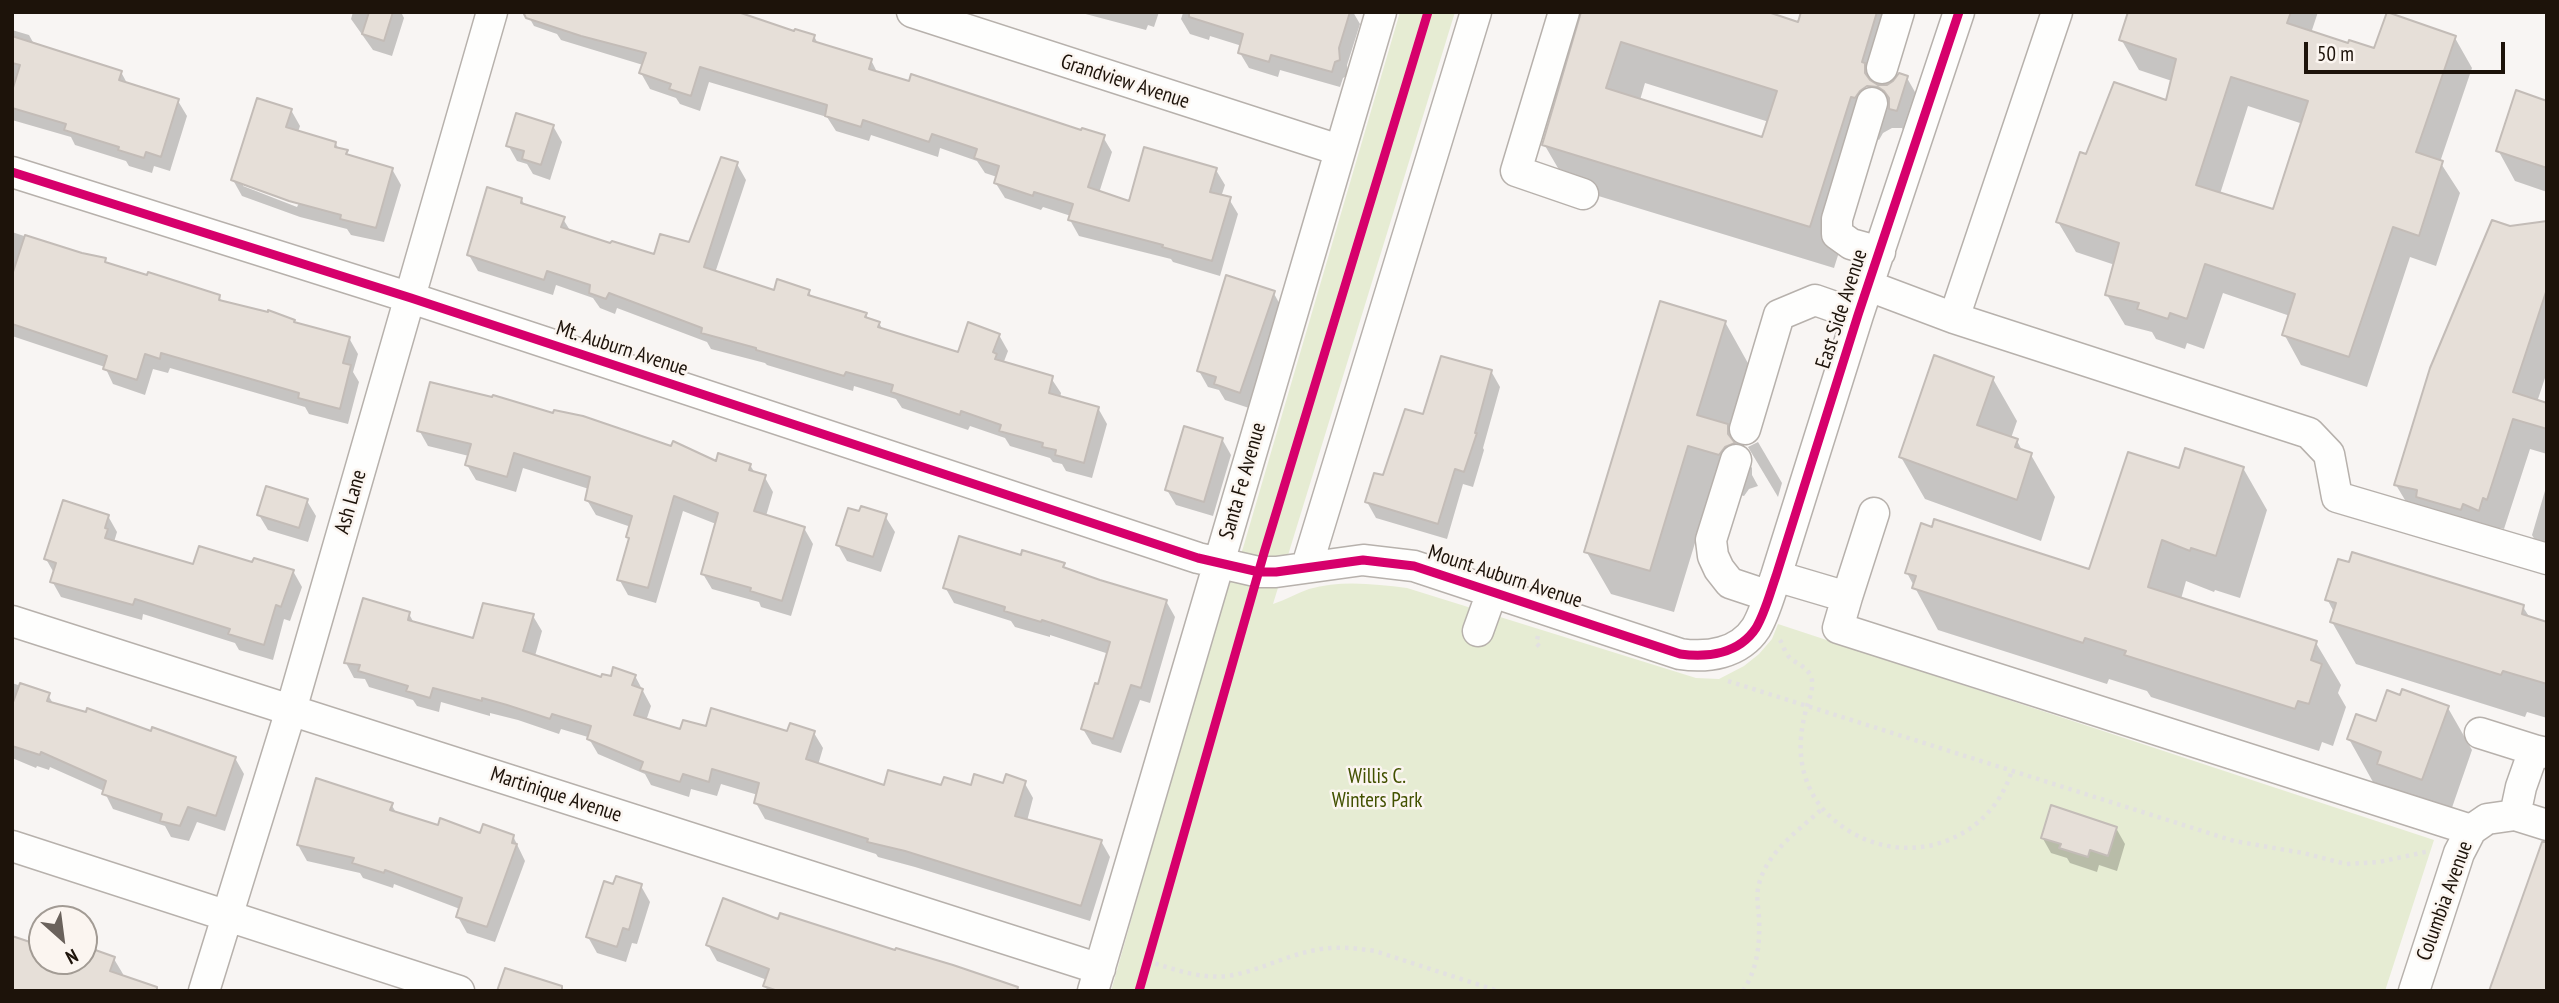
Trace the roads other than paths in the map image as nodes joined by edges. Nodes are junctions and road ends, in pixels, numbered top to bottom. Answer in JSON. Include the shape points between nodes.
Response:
{"nodes":[{"id":1,"x":492,"y":12,"type":"edge"},
{"id":2,"x":912,"y":12,"type":"edge"},
{"id":3,"x":1381,"y":12,"type":"edge"},
{"id":4,"x":1476,"y":12,"type":"edge"},
{"id":5,"x":1564,"y":12,"type":"edge"},
{"id":6,"x":1899,"y":12,"type":"edge"},
{"id":7,"x":1959,"y":12,"type":"edge"},
{"id":8,"x":2057,"y":12,"type":"edge"},
{"id":9,"x":1882,"y":68,"type":"dead end"},
{"id":10,"x":1872,"y":103,"type":"dead end"},
{"id":11,"x":1339,"y":150,"type":"junction"},
{"id":12,"x":12,"y":172,"type":"edge"},
{"id":13,"x":1583,"y":194,"type":"dead end"},
{"id":14,"x":1880,"y":252,"type":"junction"},
{"id":15,"x":1869,"y":286,"type":"junction"},
{"id":16,"x":411,"y":298,"type":"junction"},
{"id":17,"x":1858,"y":315,"type":"junction"},
{"id":18,"x":1954,"y":318,"type":"junction"},
{"id":19,"x":1745,"y":429,"type":"dead end"},
{"id":20,"x":1736,"y":460,"type":"dead end"},
{"id":21,"x":1874,"y":513,"type":"dead end"},
{"id":22,"x":2547,"y":559,"type":"edge"},
{"id":23,"x":1219,"y":563,"type":"junction"},
{"id":24,"x":1307,"y":566,"type":"junction"},
{"id":25,"x":1492,"y":592,"type":"junction"},
{"id":26,"x":1847,"y":597,"type":"junction"},
{"id":27,"x":1770,"y":605,"type":"junction"},
{"id":28,"x":12,"y":621,"type":"edge"},
{"id":29,"x":1478,"y":631,"type":"dead end"},
{"id":30,"x":291,"y":710,"type":"junction"},
{"id":31,"x":2480,"y":733,"type":"dead end"},
{"id":32,"x":2540,"y":752,"type":"edge"},
{"id":33,"x":2547,"y":825,"type":"edge"},
{"id":34,"x":2483,"y":829,"type":"junction"},
{"id":35,"x":12,"y":846,"type":"edge"},
{"id":36,"x":226,"y":915,"type":"junction"},
{"id":37,"x":1096,"y":980,"type":"edge"},
{"id":38,"x":204,"y":991,"type":"edge"},
{"id":39,"x":459,"y":991,"type":"edge"},
{"id":40,"x":2414,"y":991,"type":"edge"}],
"edges":[{"from":1,"to":16,"type":"street","name":"Ash Lane"},
{"from":2,"to":11,"type":"street","name":"Grandview Avenue"},
{"from":3,"to":11,"type":"street","name":"Santa Fe Avenue"},
{"from":4,"to":24,"type":"street"},
{"from":5,"to":13,"type":"street","via":[[1517,171]]},
{"from":6,"to":9,"type":"street"},
{"from":7,"to":14,"type":"street","name":"East Side Avenue"},
{"from":8,"to":18,"type":"street"},
{"from":10,"to":14,"type":"street","via":[[1837,219],[1838,234],[1851,244]]},
{"from":11,"to":23,"type":"street","name":"Santa Fe Avenue"},
{"from":12,"to":16,"type":"street","name":"Mt. Auburn Avenue"},
{"from":14,"to":15,"type":"street","name":"East Side Avenue"},
{"from":15,"to":17,"type":"street","name":"East Side Avenue"},
{"from":15,"to":18,"type":"street"},
{"from":16,"to":23,"type":"street","name":"Mt. Auburn Avenue"},
{"from":16,"to":30,"type":"street","name":"Ash Lane"},
{"from":17,"to":19,"type":"street","via":[[1815,300],[1779,315]]},
{"from":17,"to":27,"type":"street","name":"East Side Avenue"},
{"from":18,"to":22,"type":"street","via":[[2309,433],[2329,454],[2337,497]]},
{"from":20,"to":27,"type":"street","via":[[1711,540],[1713,556],[1730,583]]},
{"from":21,"to":26,"type":"street"},
{"from":23,"to":24,"type":"street","name":"Mount Auburn Avenue","via":[[1258,572]]},
{"from":23,"to":37,"type":"street","name":"Santa Fe Avenue"},
{"from":24,"to":25,"type":"street","name":"Mount Auburn Avenue","via":[[1394,562]]},
{"from":25,"to":27,"type":"street","name":"Mount Auburn Avenue","via":[[1700,657],[1741,643]]},
{"from":25,"to":29,"type":"street"},
{"from":26,"to":27,"type":"street"},
{"from":26,"to":34,"type":"street","via":[[1838,628]]},
{"from":28,"to":30,"type":"street","name":"Martinique Avenue"},
{"from":30,"to":36,"type":"street","name":"Ash Lane"},
{"from":30,"to":37,"type":"street","name":"Martinique Avenue"},
{"from":31,"to":32,"type":"street"},
{"from":32,"to":34,"type":"street","name":"Columbia Avenue","via":[[2521,787]]},
{"from":33,"to":34,"type":"street"},
{"from":34,"to":40,"type":"street","name":"Columbia Avenue"},
{"from":35,"to":36,"type":"street"},
{"from":36,"to":38,"type":"street","name":"Ash Lane"},
{"from":36,"to":39,"type":"street"}]}
